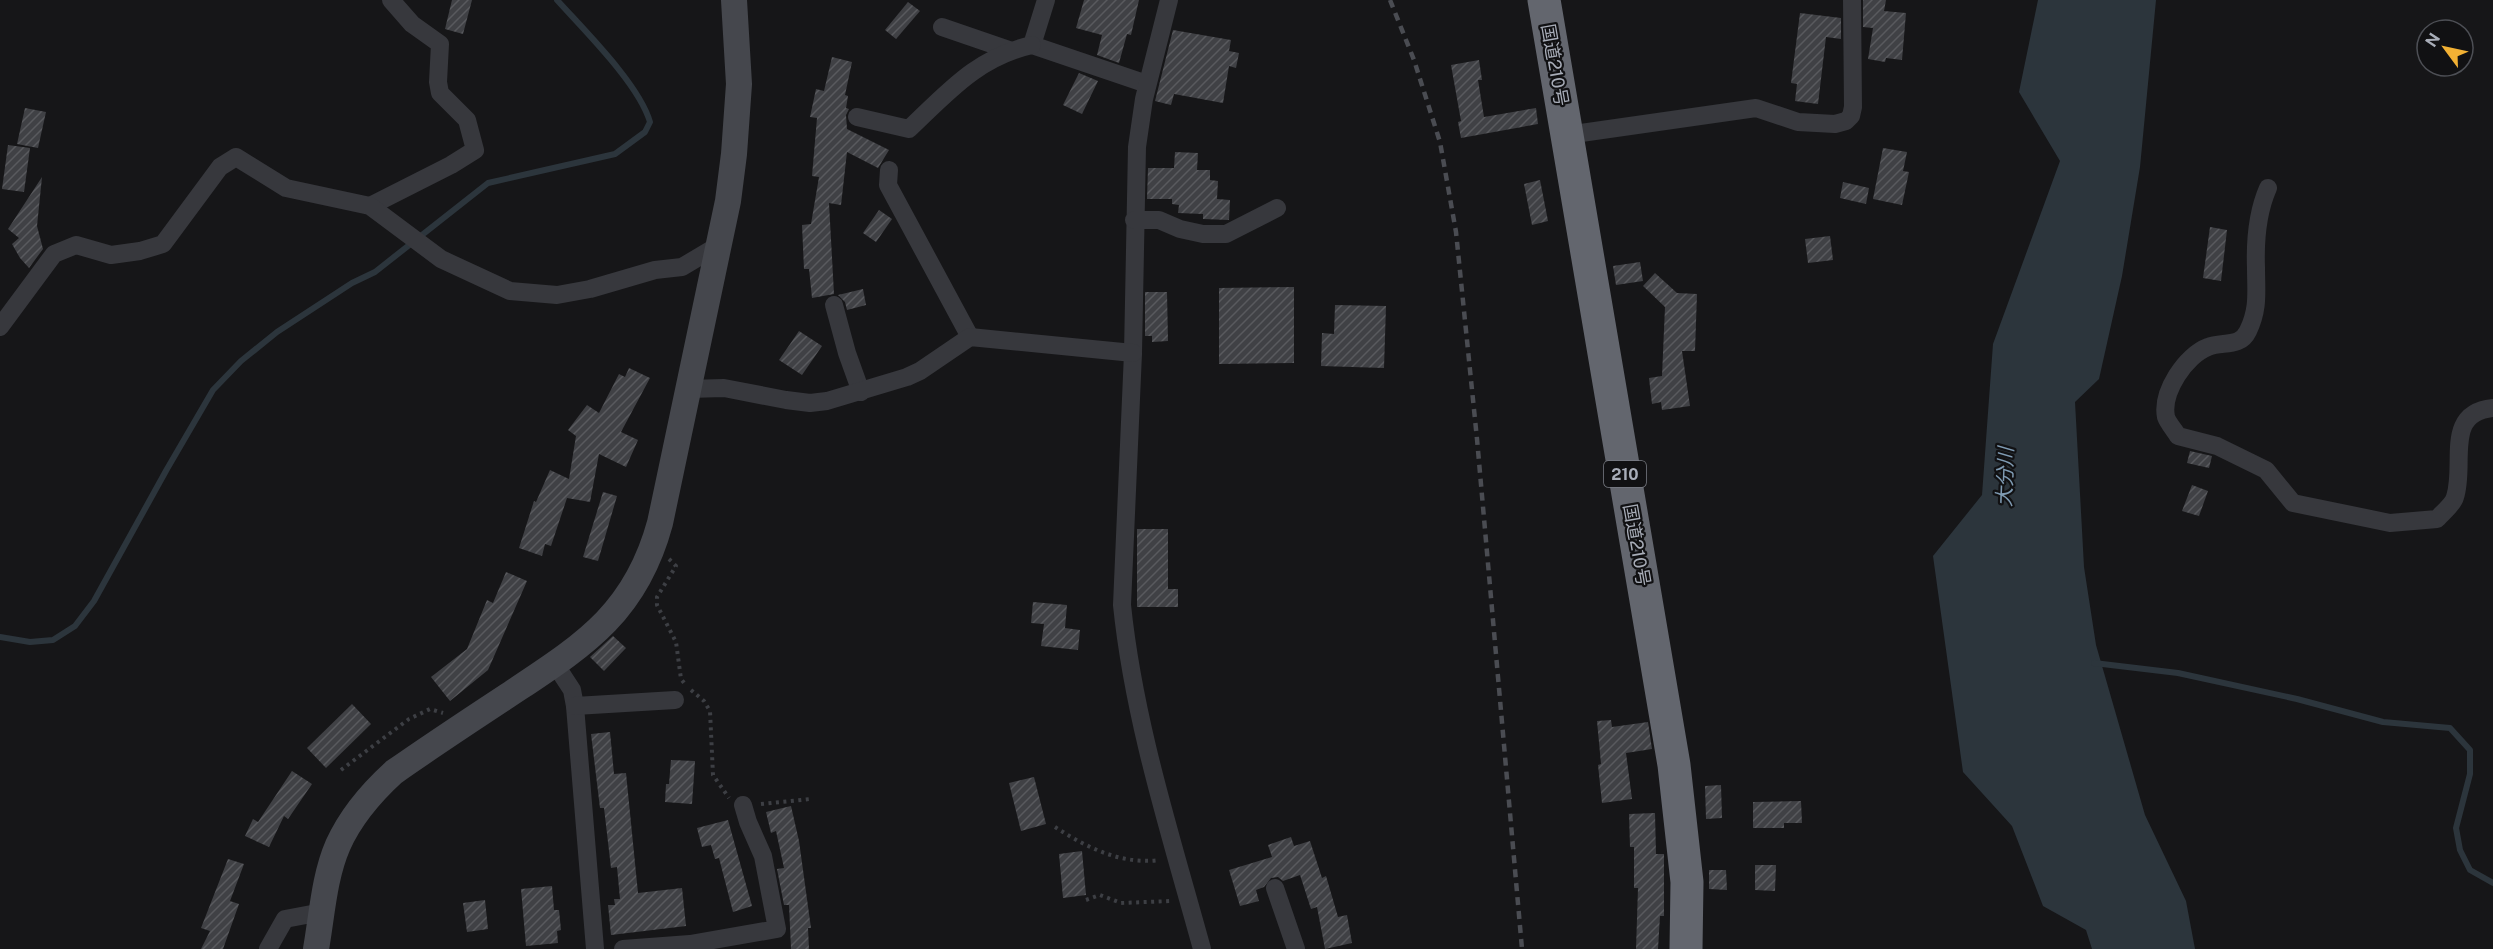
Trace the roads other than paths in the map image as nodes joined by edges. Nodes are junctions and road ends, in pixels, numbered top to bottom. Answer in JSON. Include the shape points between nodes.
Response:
{"nodes":[{"id":1,"x":391,"y":0,"type":"edge"},
{"id":2,"x":734,"y":0,"type":"edge"},
{"id":3,"x":1169,"y":0,"type":"edge"},
{"id":4,"x":1544,"y":0,"type":"edge"},
{"id":5,"x":1852,"y":0,"type":"edge"},
{"id":6,"x":1041,"y":1,"type":"edge"},
{"id":7,"x":942,"y":27,"type":"dead end"},
{"id":8,"x":1032,"y":45,"type":"junction"},
{"id":9,"x":1009,"y":50,"type":"junction"},
{"id":10,"x":1147,"y":84,"type":"junction"},
{"id":11,"x":857,"y":117,"type":"dead end"},
{"id":12,"x":1567,"y":135,"type":"junction"},
{"id":13,"x":889,"y":170,"type":"dead end"},
{"id":14,"x":2268,"y":188,"type":"dead end"},
{"id":15,"x":370,"y":206,"type":"junction"},
{"id":16,"x":1277,"y":208,"type":"dead end"},
{"id":17,"x":1134,"y":220,"type":"junction"},
{"id":18,"x":720,"y":245,"type":"junction"},
{"id":19,"x":834,"y":305,"type":"dead end"},
{"id":20,"x":0,"y":327,"type":"edge"},
{"id":21,"x":970,"y":337,"type":"junction"},
{"id":22,"x":1133,"y":353,"type":"junction"},
{"id":23,"x":688,"y":388,"type":"junction"},
{"id":24,"x":861,"y":392,"type":"junction"},
{"id":25,"x":2493,"y":408,"type":"edge"},
{"id":26,"x":555,"y":664,"type":"junction"},
{"id":27,"x":675,"y":700,"type":"dead end"},
{"id":28,"x":574,"y":706,"type":"junction"},
{"id":29,"x":743,"y":805,"type":"road end"},
{"id":30,"x":1275,"y":888,"type":"dead end"},
{"id":31,"x":322,"y":912,"type":"junction"},
{"id":32,"x":268,"y":949,"type":"edge"},
{"id":33,"x":316,"y":949,"type":"edge"},
{"id":34,"x":595,"y":949,"type":"edge"},
{"id":35,"x":623,"y":949,"type":"edge"},
{"id":36,"x":1202,"y":949,"type":"edge"},
{"id":37,"x":1296,"y":949,"type":"edge"},
{"id":38,"x":1686,"y":949,"type":"edge"}],
"edges":[{"from":1,"to":15,"type":"street","via":[[412,24],[440,44],[440,93],[467,120],[475,150]]},
{"from":2,"to":18,"type":"street","via":[[738,62],[734,154]]},
{"from":3,"to":10,"type":"street"},
{"from":4,"to":12,"type":"highway","name":"国道210号","number":"210"},
{"from":5,"to":12,"type":"street","via":[[1853,107],[1846,121],[1806,123],[1756,108]]},
{"from":6,"to":8,"type":"street"},
{"from":7,"to":9,"type":"street"},
{"from":8,"to":9,"type":"street"},
{"from":8,"to":10,"type":"street"},
{"from":9,"to":11,"type":"street","via":[[967,74],[909,129]]},
{"from":10,"to":17,"type":"street","via":[[1137,147]]},
{"from":12,"to":38,"type":"highway","name":"国道210号","number":"210","via":[[1674,765],[1687,882]]},
{"from":13,"to":21,"type":"street","via":[[888,185]]},
{"from":14,"to":25,"type":"street","via":[[2256,233],[2258,296],[2248,333],[2236,343],[2209,346],[2193,355],[2168,388],[2166,417],[2178,436],[2217,446],[2266,470],[2293,503],[2390,523],[2437,519],[2455,499],[2461,429],[2469,416],[2480,409]]},
{"from":15,"to":18,"type":"street","via":[[441,259],[510,291],[557,295],[590,289],[655,270],[682,267]]},
{"from":15,"to":20,"type":"street","via":[[286,188],[236,157],[220,167],[164,244],[111,255],[76,244],[54,254]]},
{"from":16,"to":17,"type":"street","via":[[1226,234],[1203,234],[1159,220]]},
{"from":17,"to":22,"type":"street"},
{"from":18,"to":23,"type":"street"},
{"from":19,"to":24,"type":"street"},
{"from":21,"to":22,"type":"street"},
{"from":21,"to":24,"type":"street","via":[[920,371]]},
{"from":22,"to":36,"type":"street","via":[[1122,605],[1126,641],[1174,856]]},
{"from":23,"to":24,"type":"street","via":[[724,388],[810,402]]},
{"from":23,"to":26,"type":"street","via":[[660,523],[644,571],[605,623]]},
{"from":26,"to":28,"type":"street","via":[[572,690]]},
{"from":26,"to":31,"type":"street","via":[[393,772],[359,807],[338,846]]},
{"from":27,"to":28,"type":"street"},
{"from":28,"to":34,"type":"street"},
{"from":29,"to":35,"type":"street","via":[[763,856],[777,929],[690,944]]},
{"from":30,"to":37,"type":"street"},
{"from":31,"to":32,"type":"street","via":[[285,919]]},
{"from":31,"to":33,"type":"street"}]}
